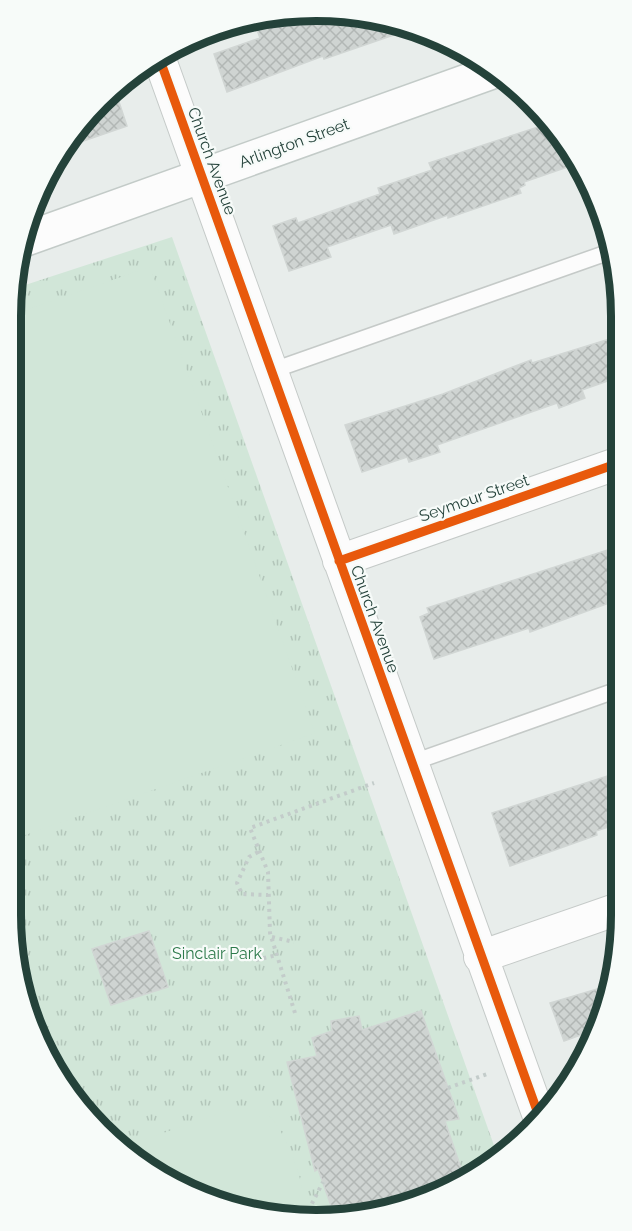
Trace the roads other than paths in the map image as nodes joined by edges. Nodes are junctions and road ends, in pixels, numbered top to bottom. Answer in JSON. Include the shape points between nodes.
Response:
{"nodes":[{"id":1,"x":162,"y":65,"type":"edge"},
{"id":2,"x":485,"y":75,"type":"edge"},
{"id":3,"x":201,"y":176,"type":"junction"},
{"id":4,"x":32,"y":237,"type":"edge"},
{"id":5,"x":604,"y":254,"type":"edge"},
{"id":6,"x":271,"y":371,"type":"junction"},
{"id":7,"x":611,"y":466,"type":"edge"},
{"id":8,"x":339,"y":561,"type":"junction"},
{"id":9,"x":611,"y":692,"type":"edge"},
{"id":10,"x":411,"y":763,"type":"junction"},
{"id":11,"x":611,"y":911,"type":"edge"},
{"id":12,"x":480,"y":957,"type":"junction"},
{"id":13,"x":537,"y":1111,"type":"edge"}],
"edges":[{"from":1,"to":3,"type":"street","name":"Church Avenue"},
{"from":2,"to":3,"type":"main road","name":"Arlington Street"},
{"from":3,"to":4,"type":"main road","name":"Arlington Street"},
{"from":3,"to":6,"type":"street","name":"Church Avenue"},
{"from":5,"to":6,"type":"lane"},
{"from":6,"to":8,"type":"street","name":"Church Avenue"},
{"from":7,"to":8,"type":"street","name":"Seymour Street"},
{"from":8,"to":10,"type":"street","name":"Church Avenue"},
{"from":9,"to":10,"type":"lane"},
{"from":10,"to":12,"type":"street","name":"Church Avenue"},
{"from":11,"to":12,"type":"street"},
{"from":12,"to":13,"type":"street","name":"Church Avenue"}]}
